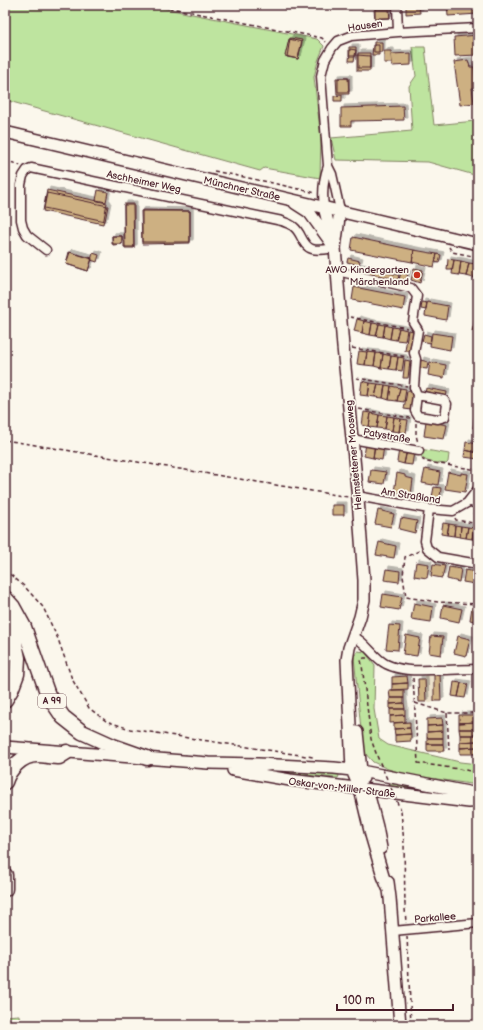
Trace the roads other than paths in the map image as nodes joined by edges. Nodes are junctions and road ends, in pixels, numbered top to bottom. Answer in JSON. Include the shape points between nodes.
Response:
{"nodes":[{"id":1,"x":397,"y":5,"type":"edge"},
{"id":2,"x":478,"y":28,"type":"edge"},
{"id":3,"x":398,"y":32,"type":"junction"},
{"id":4,"x":5,"y":132,"type":"edge"},
{"id":5,"x":328,"y":166,"type":"junction"},
{"id":6,"x":290,"y":199,"type":"junction"},
{"id":7,"x":324,"y":207,"type":"junction"},
{"id":8,"x":340,"y":210,"type":"junction"},
{"id":9,"x":478,"y":244,"type":"edge"},
{"id":10,"x":335,"y":248,"type":"junction"},
{"id":11,"x":46,"y":250,"type":"dead end"},
{"id":12,"x":336,"y":271,"type":"junction"},
{"id":13,"x":417,"y":395,"type":"dead end"},
{"id":14,"x":352,"y":439,"type":"junction"},
{"id":15,"x":419,"y":451,"type":"road end"},
{"id":16,"x":478,"y":489,"type":"edge"},
{"id":17,"x":357,"y":497,"type":"junction"},
{"id":18,"x":467,"y":503,"type":"junction"},
{"id":19,"x":478,"y":506,"type":"edge"},
{"id":20,"x":429,"y":508,"type":"junction"},
{"id":21,"x":478,"y":564,"type":"edge"},
{"id":22,"x":5,"y":598,"type":"edge"},
{"id":23,"x":5,"y":618,"type":"edge"},
{"id":24,"x":353,"y":636,"type":"junction"},
{"id":25,"x":478,"y":669,"type":"edge"},
{"id":26,"x":5,"y":700,"type":"edge"},
{"id":27,"x":5,"y":747,"type":"edge"},
{"id":28,"x":67,"y":752,"type":"junction"},
{"id":29,"x":147,"y":758,"type":"junction"},
{"id":30,"x":208,"y":763,"type":"junction"},
{"id":31,"x":356,"y":770,"type":"junction"},
{"id":32,"x":5,"y":782,"type":"edge"},
{"id":33,"x":363,"y":790,"type":"junction"},
{"id":34,"x":478,"y":794,"type":"edge"},
{"id":35,"x":478,"y":801,"type":"edge"},
{"id":36,"x":5,"y":875,"type":"edge"},
{"id":37,"x":5,"y":888,"type":"edge"},
{"id":38,"x":478,"y":924,"type":"edge"},
{"id":39,"x":393,"y":931,"type":"junction"},
{"id":40,"x":400,"y":1025,"type":"edge"}],
"edges":[{"from":1,"to":3,"type":"street"},
{"from":2,"to":3,"type":"street","name":"Hausen"},
{"from":3,"to":5,"type":"street","name":"Hausen","via":[[351,36],[338,41],[325,60],[321,76]]},
{"from":4,"to":6,"type":"street","name":"Münchner Straße"},
{"from":5,"to":7,"type":"street","via":[[322,194]]},
{"from":5,"to":8,"type":"street"},
{"from":6,"to":7,"type":"street","name":"Münchner Straße"},
{"from":6,"to":10,"type":"street","via":[[309,212]]},
{"from":7,"to":8,"type":"street","name":"Münchner Straße"},
{"from":7,"to":10,"type":"street","name":"Heimstettener Moosweg"},
{"from":8,"to":9,"type":"street","name":"Münchner Straße"},
{"from":8,"to":10,"type":"street","name":"Heimstettener Moosweg"},
{"from":10,"to":11,"type":"street","name":"Aschheimer Weg","via":[[312,249],[305,245],[294,226],[282,221],[31,168],[23,176],[21,185],[23,228]]},
{"from":10,"to":12,"type":"street","name":"Heimstettener Moosweg"},
{"from":12,"to":13,"type":"street","via":[[411,288],[417,296],[413,322],[418,330],[414,353],[414,387]]},
{"from":12,"to":14,"type":"street","name":"Heimstettener Moosweg"},
{"from":14,"to":15,"type":"street","name":"Patystraße"},
{"from":14,"to":17,"type":"street","name":"Heimstettener Moosweg"},
{"from":16,"to":18,"type":"street","name":"Am Straßland"},
{"from":17,"to":20,"type":"street","name":"Am Straßland"},
{"from":17,"to":24,"type":"street","name":"Heimstettener Moosweg","via":[[364,600]]},
{"from":18,"to":19,"type":"lane"},
{"from":18,"to":20,"type":"street","name":"Am Straßland","via":[[453,511]]},
{"from":20,"to":21,"type":"street","via":[[425,541],[427,548],[438,557]]},
{"from":22,"to":29,"type":"highway","number":"A 99","via":[[13,606],[24,627],[48,695],[63,717],[82,732]]},
{"from":23,"to":26,"type":"highway","via":[[12,629],[18,658],[17,674]]},
{"from":24,"to":25,"type":"street","via":[[381,661],[399,669]]},
{"from":24,"to":31,"type":"street","name":"Heimstettener Moosweg","via":[[347,660]]},
{"from":27,"to":28,"type":"street","name":"Oskar-von-Miller-Straße"},
{"from":28,"to":29,"type":"street","name":"Oskar-von-Miller-Straße"},
{"from":28,"to":32,"type":"highway","via":[[59,758],[36,755],[25,758],[12,768]]},
{"from":29,"to":30,"type":"street","name":"Oskar-von-Miller-Straße"},
{"from":30,"to":31,"type":"street","name":"Oskar-von-Miller-Straße"},
{"from":30,"to":33,"type":"street","name":"Oskar-von-Miller-Straße","via":[[290,780]]},
{"from":31,"to":33,"type":"street","name":"Heimstettener Moosweg"},
{"from":31,"to":34,"type":"street","name":"Oskar-von-Miller-Straße"},
{"from":33,"to":35,"type":"street","name":"Oskar-von-Miller-Straße"},
{"from":33,"to":39,"type":"street","via":[[377,827],[387,875]]},
{"from":36,"to":37,"type":"highway"},
{"from":38,"to":39,"type":"street","name":"Parkallee"},
{"from":39,"to":40,"type":"street"}]}
